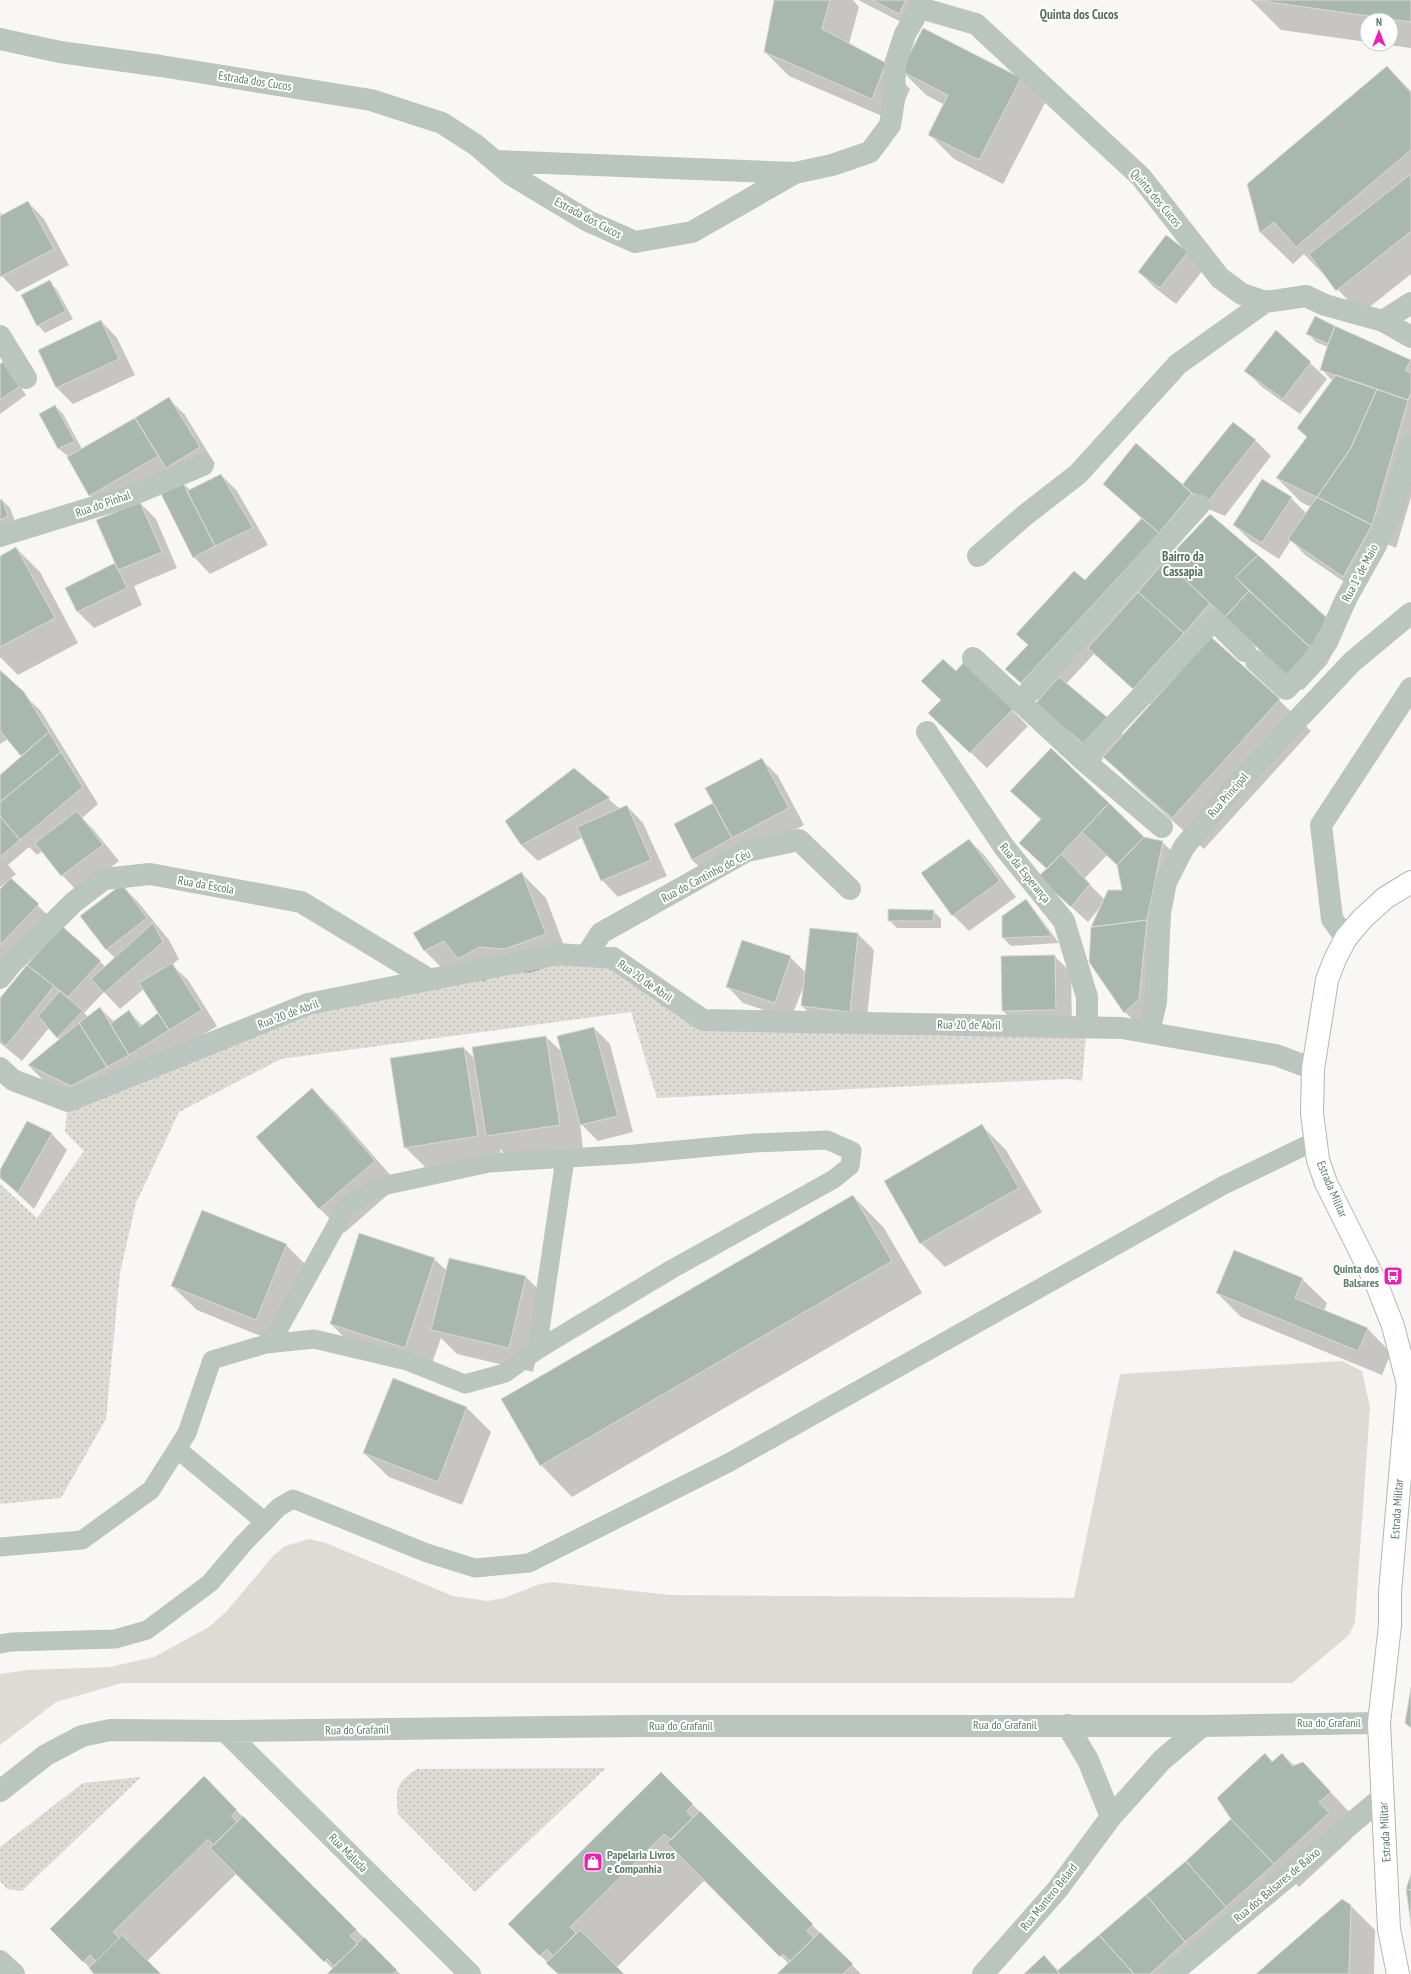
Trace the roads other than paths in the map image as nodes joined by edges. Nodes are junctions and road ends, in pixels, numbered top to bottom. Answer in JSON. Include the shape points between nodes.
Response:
{"nodes":[{"id":1,"x":920,"y":8,"type":"joint"},
{"id":2,"x":0,"y":39,"type":"edge"},
{"id":3,"x":495,"y":162,"type":"junction"},
{"id":4,"x":796,"y":173,"type":"junction"},
{"id":5,"x":1265,"y":302,"type":"junction"},
{"id":6,"x":1411,"y":303,"type":"edge"},
{"id":7,"x":1383,"y":321,"type":"junction"},
{"id":8,"x":0,"y":336,"type":"edge"},
{"id":9,"x":1411,"y":337,"type":"edge"},
{"id":10,"x":26,"y":378,"type":"dead end"},
{"id":11,"x":1411,"y":444,"type":"edge"},
{"id":12,"x":203,"y":465,"type":"dead end"},
{"id":13,"x":1199,"y":505,"type":"dead end"},
{"id":14,"x":0,"y":536,"type":"edge"},
{"id":15,"x":978,"y":556,"type":"dead end"},
{"id":16,"x":1411,"y":613,"type":"edge"},
{"id":17,"x":972,"y":658,"type":"dead end"},
{"id":18,"x":1411,"y":688,"type":"edge"},
{"id":19,"x":1020,"y":702,"type":"junction"},
{"id":20,"x":927,"y":732,"type":"dead end"},
{"id":21,"x":1082,"y":759,"type":"junction"},
{"id":22,"x":1162,"y":827,"type":"dead end"},
{"id":23,"x":1411,"y":882,"type":"edge"},
{"id":24,"x":850,"y":889,"type":"dead end"},
{"id":25,"x":1346,"y":938,"type":"junction"},
{"id":26,"x":586,"y":956,"type":"junction"},
{"id":27,"x":0,"y":978,"type":"edge"},
{"id":28,"x":430,"y":980,"type":"junction"},
{"id":29,"x":1087,"y":1027,"type":"junction"},
{"id":30,"x":1149,"y":1032,"type":"junction"},
{"id":31,"x":0,"y":1068,"type":"edge"},
{"id":32,"x":1313,"y":1069,"type":"junction"},
{"id":33,"x":1315,"y":1141,"type":"junction"},
{"id":34,"x":565,"y":1158,"type":"junction"},
{"id":35,"x":266,"y":1344,"type":"junction"},
{"id":36,"x":537,"y":1350,"type":"junction"},
{"id":37,"x":1409,"y":1384,"type":"edge"},
{"id":38,"x":177,"y":1449,"type":"junction"},
{"id":39,"x":265,"y":1522,"type":"junction"},
{"id":40,"x":0,"y":1547,"type":"edge"},
{"id":41,"x":0,"y":1644,"type":"edge"},
{"id":42,"x":1379,"y":1723,"type":"junction"},
{"id":43,"x":1067,"y":1725,"type":"junction"},
{"id":44,"x":1202,"y":1726,"type":"junction"},
{"id":45,"x":225,"y":1731,"type":"junction"},
{"id":46,"x":0,"y":1791,"type":"edge"},
{"id":47,"x":1383,"y":1797,"type":"junction"},
{"id":48,"x":1111,"y":1817,"type":"junction"},
{"id":49,"x":0,"y":1961,"type":"edge"},
{"id":50,"x":14,"y":1974,"type":"edge"},
{"id":51,"x":470,"y":1974,"type":"edge"},
{"id":52,"x":983,"y":1974,"type":"edge"},
{"id":53,"x":1171,"y":1974,"type":"edge"},
{"id":54,"x":1398,"y":1974,"type":"edge"}],
"edges":[{"from":1,"to":4,"type":"street","name":"Estrada dos Cucos","via":[[905,34],[895,65],[890,125],[870,152],[832,165]]},
{"from":1,"to":5,"type":"street","name":"Quinta dos Cucos","via":[[976,24],[1141,177],[1220,278],[1242,294]]},
{"from":2,"to":3,"type":"street","name":"Estrada dos Cucos","via":[[60,52],[372,100],[442,123],[476,145]]},
{"from":3,"to":4,"type":"street","name":"Estrada dos Cucos"},
{"from":3,"to":4,"type":"street","name":"Estrada dos Cucos","via":[[510,174],[588,221],[635,242],[692,232]]},
{"from":5,"to":7,"type":"street","name":"Quinta dos Cucos","via":[[1306,296],[1325,305]]},
{"from":5,"to":15,"type":"street","via":[[1178,364],[1078,474]]},
{"from":6,"to":7,"type":"street"},
{"from":7,"to":9,"type":"street","name":"Quinta dos Cucos"},
{"from":8,"to":10,"type":"street"},
{"from":11,"to":21,"type":"street","name":"Rua 1º de Maio","via":[[1393,507],[1327,642],[1286,690],[1214,620]]},
{"from":12,"to":14,"type":"street","name":"Rua do Pinhal","via":[[130,496]]},
{"from":13,"to":19,"type":"street"},
{"from":16,"to":30,"type":"street","name":"Rua Principal","via":[[1352,662],[1233,788],[1184,848],[1166,882],[1160,913],[1156,1002]]},
{"from":17,"to":19,"type":"street"},
{"from":18,"to":25,"type":"street","via":[[1321,825],[1332,919]]},
{"from":19,"to":21,"type":"street"},
{"from":20,"to":29,"type":"street","name":"Rua da Esperança","via":[[1004,848],[1064,921],[1087,997]]},
{"from":21,"to":22,"type":"street"},
{"from":23,"to":25,"type":"street","name":"Estrada Militar","via":[[1385,898]]},
{"from":24,"to":26,"type":"street","name":"Rua do Cantinho do Céu","via":[[799,840],[747,851],[601,933]]},
{"from":25,"to":32,"type":"street","name":"Estrada Militar","via":[[1327,980]]},
{"from":26,"to":28,"type":"street","name":"Rua 20 de Abril","via":[[558,954]]},
{"from":26,"to":29,"type":"street","name":"Rua 20 de Abril","via":[[613,958],[703,1020]]},
{"from":27,"to":28,"type":"street","name":"Rua da Escola","via":[[74,902],[104,879],[150,874],[301,902]]},
{"from":28,"to":31,"type":"street","name":"Rua 20 de Abril","via":[[308,1004],[68,1101],[13,1080]]},
{"from":29,"to":30,"type":"street","name":"Rua 20 de Abril"},
{"from":30,"to":32,"type":"street","name":"Rua 20 de Abril","via":[[1276,1055]]},
{"from":32,"to":33,"type":"street","name":"Estrada Militar","via":[[1312,1113]]},
{"from":33,"to":37,"type":"street","name":"Estrada Militar","via":[[1326,1183],[1377,1285],[1394,1326]]},
{"from":33,"to":39,"type":"lane","via":[[1222,1186],[730,1462],[529,1563],[475,1568],[427,1553],[293,1499],[279,1507]]},
{"from":34,"to":35,"type":"lane","via":[[489,1163],[378,1187],[346,1206],[277,1332]]},
{"from":34,"to":36,"type":"lane"},
{"from":34,"to":36,"type":"lane","via":[[754,1143],[827,1140],[852,1151],[850,1166],[834,1179],[672,1269]]},
{"from":35,"to":36,"type":"lane","via":[[314,1339],[407,1361],[465,1384],[505,1373]]},
{"from":35,"to":38,"type":"lane","via":[[212,1360],[187,1433]]},
{"from":37,"to":42,"type":"street","name":"Estrada Militar","via":[[1390,1625]]},
{"from":38,"to":39,"type":"lane"},
{"from":38,"to":40,"type":"lane","via":[[151,1490],[82,1540]]},
{"from":39,"to":41,"type":"lane","via":[[210,1583],[147,1630],[115,1639]]},
{"from":42,"to":44,"type":"street","name":"Rua do Grafanil"},
{"from":42,"to":47,"type":"street","name":"Estrada Militar"},
{"from":43,"to":44,"type":"street","name":"Rua do Grafanil"},
{"from":43,"to":45,"type":"street","name":"Rua do Grafanil","via":[[625,1726]]},
{"from":43,"to":48,"type":"street","via":[[1088,1760]]},
{"from":44,"to":48,"type":"street","name":"Rua Mantero Belard","via":[[1162,1760]]},
{"from":45,"to":46,"type":"street","name":"Rua do Grafanil","via":[[110,1730],[82,1736],[46,1755]]},
{"from":45,"to":51,"type":"street","name":"Rua Maluda"},
{"from":47,"to":53,"type":"street","name":"Rua dos Balsares de Baixo"},
{"from":47,"to":54,"type":"street","name":"Estrada Militar","via":[[1389,1929]]},
{"from":48,"to":52,"type":"street","name":"Rua Mantero Belard","via":[[1057,1890]]},
{"from":49,"to":50,"type":"street"}]}
